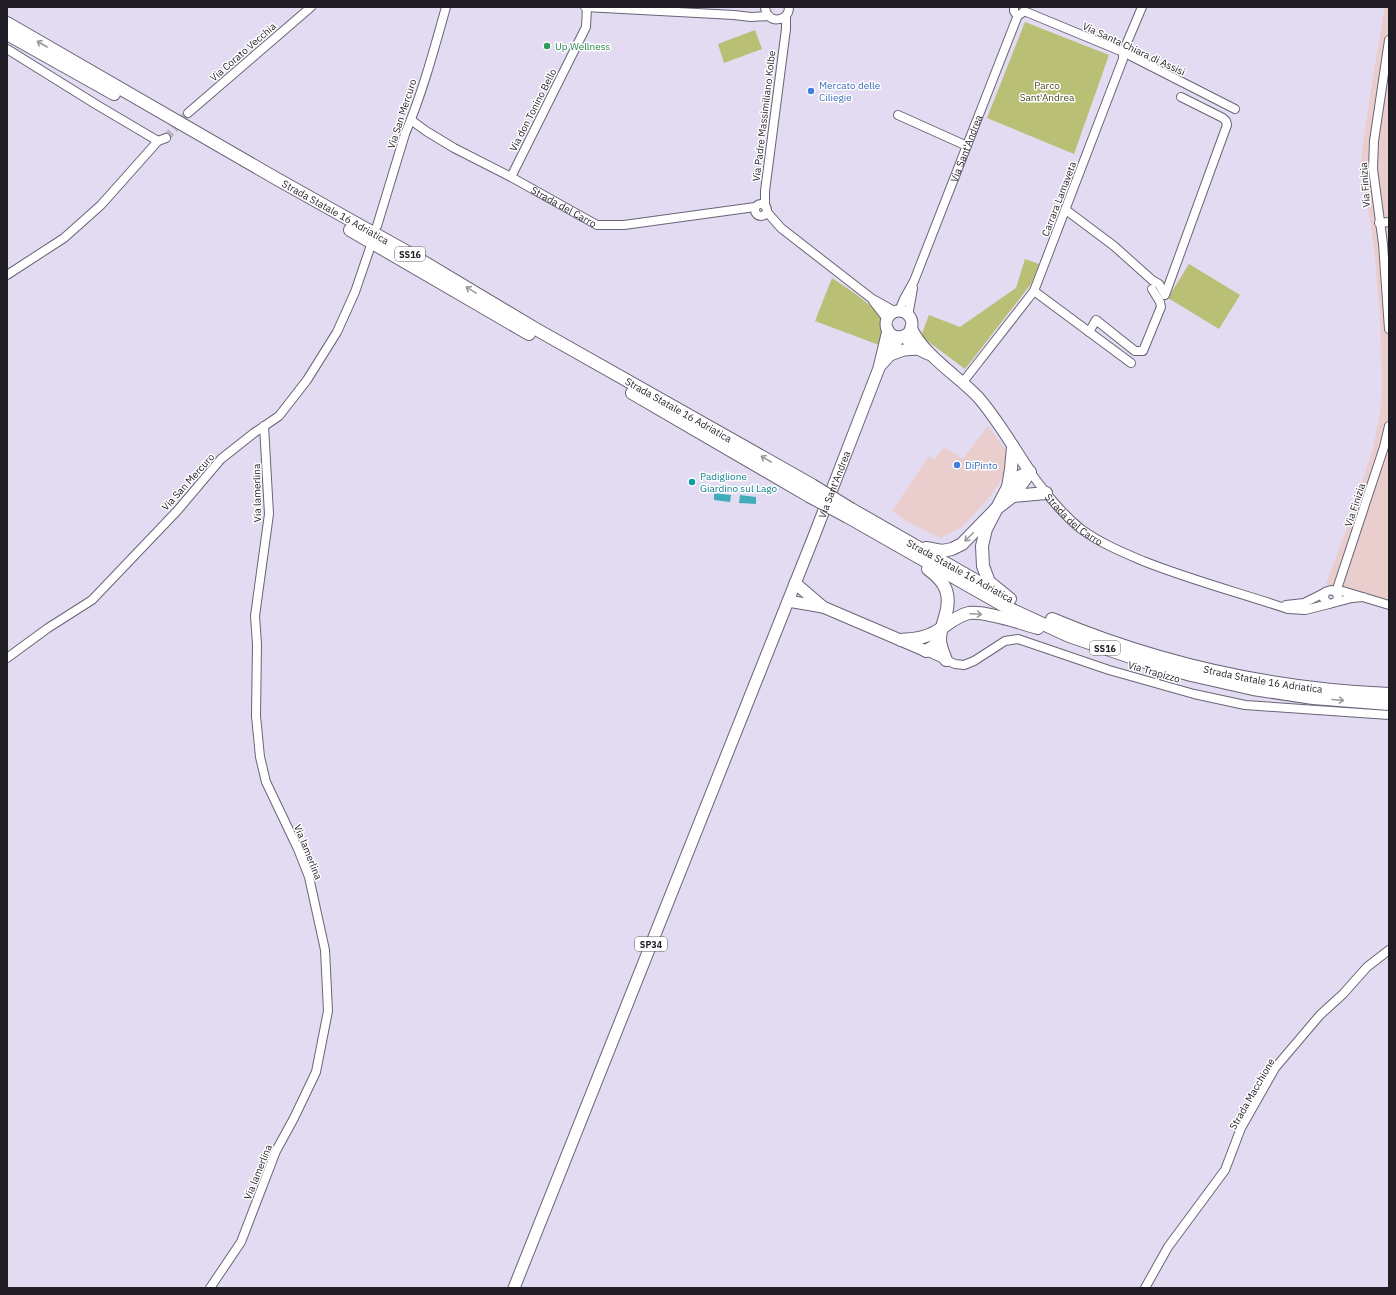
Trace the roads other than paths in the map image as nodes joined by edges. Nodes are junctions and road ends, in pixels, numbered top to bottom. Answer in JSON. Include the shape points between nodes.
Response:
{"nodes":[{"id":1,"x":311,"y":7,"type":"edge"},
{"id":2,"x":586,"y":7,"type":"edge"},
{"id":3,"x":765,"y":7,"type":"edge"},
{"id":4,"x":789,"y":7,"type":"edge"},
{"id":5,"x":1142,"y":7,"type":"edge"},
{"id":6,"x":447,"y":8,"type":"edge"},
{"id":7,"x":1020,"y":10,"type":"edge"},
{"id":8,"x":734,"y":15,"type":"junction"},
{"id":9,"x":786,"y":17,"type":"junction"},
{"id":10,"x":771,"y":18,"type":"junction"},
{"id":11,"x":7,"y":23,"type":"edge"},
{"id":12,"x":7,"y":34,"type":"edge"},
{"id":13,"x":1389,"y":40,"type":"edge"},
{"id":14,"x":783,"y":42,"type":"junction"},
{"id":15,"x":7,"y":49,"type":"edge"},
{"id":16,"x":1123,"y":52,"type":"junction"},
{"id":17,"x":1181,"y":97,"type":"dead end"},
{"id":18,"x":1235,"y":109,"type":"dead end"},
{"id":19,"x":188,"y":113,"type":"tunnel mouth"},
{"id":20,"x":898,"y":115,"type":"dead end"},
{"id":21,"x":411,"y":120,"type":"junction"},
{"id":22,"x":166,"y":138,"type":"tunnel mouth"},
{"id":23,"x":158,"y":141,"type":"junction"},
{"id":24,"x":967,"y":146,"type":"junction"},
{"id":25,"x":511,"y":177,"type":"junction"},
{"id":26,"x":760,"y":210,"type":"junction"},
{"id":27,"x":1066,"y":210,"type":"junction"},
{"id":28,"x":1389,"y":222,"type":"edge"},
{"id":29,"x":1379,"y":223,"type":"junction"},
{"id":30,"x":377,"y":226,"type":"dead end"},
{"id":31,"x":370,"y":248,"type":"dead end"},
{"id":32,"x":7,"y":275,"type":"edge"},
{"id":33,"x":914,"y":281,"type":"junction"},
{"id":34,"x":1152,"y":289,"type":"dead end"},
{"id":35,"x":1034,"y":291,"type":"junction"},
{"id":36,"x":871,"y":298,"type":"junction"},
{"id":37,"x":904,"y":298,"type":"junction"},
{"id":38,"x":882,"y":303,"type":"junction"},
{"id":39,"x":898,"y":319,"type":"junction"},
{"id":40,"x":1389,"y":329,"type":"edge"},
{"id":41,"x":1089,"y":332,"type":"junction"},
{"id":42,"x":901,"y":336,"type":"junction"},
{"id":43,"x":918,"y":349,"type":"junction"},
{"id":44,"x":890,"y":355,"type":"junction"},
{"id":45,"x":933,"y":355,"type":"junction"},
{"id":46,"x":1131,"y":363,"type":"dead end"},
{"id":47,"x":879,"y":368,"type":"junction"},
{"id":48,"x":963,"y":382,"type":"junction"},
{"id":49,"x":264,"y":426,"type":"junction"},
{"id":50,"x":1389,"y":426,"type":"edge"},
{"id":51,"x":1013,"y":447,"type":"junction"},
{"id":52,"x":1030,"y":472,"type":"junction"},
{"id":53,"x":810,"y":491,"type":"junction"},
{"id":54,"x":1010,"y":491,"type":"junction"},
{"id":55,"x":1046,"y":493,"type":"junction"},
{"id":56,"x":996,"y":508,"type":"junction"},
{"id":57,"x":894,"y":539,"type":"junction"},
{"id":58,"x":1344,"y":566,"type":"junction"},
{"id":59,"x":795,"y":583,"type":"junction"},
{"id":60,"x":1326,"y":592,"type":"junction"},
{"id":61,"x":1336,"y":592,"type":"junction"},
{"id":62,"x":1363,"y":597,"type":"junction"},
{"id":63,"x":1010,"y":599,"type":"junction"},
{"id":64,"x":788,"y":601,"type":"junction"},
{"id":65,"x":1332,"y":603,"type":"junction"},
{"id":66,"x":1273,"y":604,"type":"junction"},
{"id":67,"x":1389,"y":605,"type":"edge"},
{"id":68,"x":823,"y":608,"type":"junction"},
{"id":69,"x":937,"y":634,"type":"junction"},
{"id":70,"x":1069,"y":636,"type":"junction"},
{"id":71,"x":901,"y":640,"type":"junction"},
{"id":72,"x":926,"y":651,"type":"junction"},
{"id":73,"x":7,"y":658,"type":"edge"},
{"id":74,"x":946,"y":660,"type":"junction"},
{"id":75,"x":1389,"y":694,"type":"edge"},
{"id":76,"x":1389,"y":704,"type":"edge"},
{"id":77,"x":1389,"y":715,"type":"edge"},
{"id":78,"x":1389,"y":950,"type":"edge"},
{"id":79,"x":210,"y":1288,"type":"edge"},
{"id":80,"x":514,"y":1288,"type":"edge"},
{"id":81,"x":1145,"y":1288,"type":"edge"}],
"edges":[{"from":1,"to":19,"type":"street","name":"Via Corato Vecchia"},
{"from":2,"to":8,"type":"street"},
{"from":2,"to":25,"type":"street","name":"Via don Tonino Bello","via":[[586,27]]},
{"from":3,"to":8,"type":"street","via":[[751,13]]},
{"from":3,"to":10,"type":"street","name":"Via Padre Massimiliano Kolbe","via":[[766,14]]},
{"from":4,"to":9,"type":"street","name":"Via Padre Massimiliano Kolbe"},
{"from":5,"to":16,"type":"street","name":"Carrara Lamaveta"},
{"from":6,"to":21,"type":"street","name":"Via San Mercuro"},
{"from":7,"to":16,"type":"street","name":"Via Santa Chiara di Assisi"},
{"from":7,"to":24,"type":"street","name":"Via Sant'Andrea"},
{"from":8,"to":10,"type":"street"},
{"from":9,"to":10,"type":"street"},
{"from":9,"to":14,"type":"street","name":"Via Padre Massimiliano Kolbe"},
{"from":10,"to":14,"type":"street","name":"Via Padre Massimiliano Kolbe","via":[[782,29]]},
{"from":53,"to":11,"type":"highway","name":"Strada Statale 16 Adriatica","number":"SS16","one_way":true,"via":[[402,249],[277,180]]},
{"from":12,"to":53,"type":"highway","name":"Strada Statale 16 Adriatica","number":"SS16","via":[[228,157],[466,298]]},
{"from":13,"to":29,"type":"street","name":"Via Finizia","via":[[1372,168]]},
{"from":14,"to":26,"type":"street","name":"Via Padre Massimiliano Kolbe","via":[[765,191]]},
{"from":15,"to":23,"type":"street"},
{"from":16,"to":18,"type":"street","name":"Via Santa Chiara di Assisi"},
{"from":16,"to":27,"type":"street","name":"Carrara Lamaveta","via":[[1123,59]]},
{"from":17,"to":27,"type":"street","via":[[1223,118],[1227,125],[1164,295],[1159,284]]},
{"from":20,"to":24,"type":"street"},
{"from":21,"to":25,"type":"street","name":"Strada del Carro","via":[[454,148]]},
{"from":21,"to":30,"type":"street","name":"Via San Mercuro"},
{"from":22,"to":23,"type":"street"},
{"from":23,"to":32,"type":"street","via":[[101,205],[64,238]]},
{"from":24,"to":33,"type":"street","name":"Via Sant'Andrea"},
{"from":25,"to":26,"type":"street","name":"Strada del Carro","via":[[597,225],[624,225],[734,210]]},
{"from":26,"to":36,"type":"street","name":"Strada del Carro"},
{"from":27,"to":35,"type":"street","name":"Carrara Lamaveta"},
{"from":28,"to":29,"type":"street"},
{"from":29,"to":40,"type":"street","name":"Via Finizia"},
{"from":31,"to":49,"type":"street","name":"Via San Mercuro","via":[[355,292],[337,332],[308,380],[279,416]]},
{"from":33,"to":37,"type":"street","name":"Via Sant'Andrea"},
{"from":33,"to":39,"type":"street","name":"Via Sant'Andrea"},
{"from":34,"to":41,"type":"street","via":[[1161,307],[1143,351],[1135,351],[1096,320]]},
{"from":35,"to":41,"type":"street"},
{"from":35,"to":48,"type":"street","name":"Carrara Lamaveta"},
{"from":36,"to":38,"type":"street","name":"Strada del Carro"},
{"from":36,"to":39,"type":"street","name":"Strada del Carro"},
{"from":37,"to":38,"type":"street","via":[[898,302]]},
{"from":37,"to":39,"type":"street","name":"Via Sant'Andrea"},
{"from":38,"to":39,"type":"street","name":"Strada del Carro"},
{"from":39,"to":42,"type":"main road","name":"Via Sant'Andrea","via":[[908,333]]},
{"from":39,"to":42,"type":"main road","via":[[892,335]]},
{"from":39,"to":45,"type":"main road","name":"Strada del Carro"},
{"from":39,"to":47,"type":"main road","name":"Via Sant'Andrea"},
{"from":41,"to":46,"type":"street"},
{"from":42,"to":43,"type":"main road","name":"Strada del Carro"},
{"from":42,"to":44,"type":"main road","name":"Via Sant'Andrea"},
{"from":43,"to":44,"type":"main road"},
{"from":43,"to":45,"type":"main road","name":"Strada del Carro"},
{"from":44,"to":47,"type":"main road","name":"Via Sant'Andrea"},
{"from":45,"to":48,"type":"main road","name":"Strada del Carro"},
{"from":47,"to":59,"type":"main road","name":"Via Sant'Andrea"},
{"from":48,"to":51,"type":"main road","name":"Strada del Carro","via":[[994,416]]},
{"from":49,"to":73,"type":"street","name":"Via San Mercuro","via":[[221,459],[177,511],[92,600]]},
{"from":49,"to":79,"type":"street","name":"Via lamerlina","via":[[269,514],[255,616],[256,716],[260,757],[266,782],[309,877],[325,950],[328,1011],[316,1072],[276,1151],[241,1242]]},
{"from":50,"to":58,"type":"street","name":"Via Finizia"},
{"from":51,"to":52,"type":"main road","name":"Strada del Carro"},
{"from":51,"to":54,"type":"highway"},
{"from":52,"to":54,"type":"highway"},
{"from":52,"to":55,"type":"street","name":"Strada del Carro"},
{"from":53,"to":57,"type":"highway","name":"Strada Statale 16 Adriatica","number":"SS16","bridge":true},
{"from":54,"to":55,"type":"highway"},
{"from":54,"to":56,"type":"highway"},
{"from":55,"to":66,"type":"street","name":"Strada del Carro","via":[[1081,528],[1118,550],[1182,576]]},
{"from":56,"to":57,"type":"highway","one_way":true,"via":[[962,544],[952,549],[930,549]]},
{"from":56,"to":63,"type":"highway","via":[[986,529],[982,546],[983,566],[989,582]]},
{"from":57,"to":63,"type":"highway","name":"Strada Statale 16 Adriatica","number":"SS16"},
{"from":57,"to":69,"type":"highway","via":[[945,586],[948,603]]},
{"from":57,"to":70,"type":"highway","name":"Strada Statale 16 Adriatica","number":"SS16","via":[[1006,607]]},
{"from":58,"to":60,"type":"street","name":"Via Finizia"},
{"from":58,"to":61,"type":"street","name":"Via Finizia"},
{"from":59,"to":64,"type":"main road","name":"Via Sant'Andrea"},
{"from":59,"to":68,"type":"main road"},
{"from":60,"to":61,"type":"street"},
{"from":60,"to":65,"type":"street","via":[[1324,600]]},
{"from":60,"to":66,"type":"street","name":"Strada del Carro","via":[[1304,603]]},
{"from":61,"to":62,"type":"street","name":"Strada del Carro"},
{"from":61,"to":65,"type":"street","via":[[1338,597]]},
{"from":62,"to":65,"type":"street","name":"Strada del Carro"},
{"from":62,"to":67,"type":"street","name":"Strada del Carro"},
{"from":63,"to":75,"type":"highway","name":"Strada Statale 16 Adriatica","number":"SS16","via":[[1072,628],[1193,667],[1313,689]]},
{"from":64,"to":68,"type":"main road"},
{"from":64,"to":80,"type":"main road","number":"SP34"},
{"from":65,"to":66,"type":"street","name":"Strada del Carro","via":[[1305,610],[1288,609]]},
{"from":68,"to":71,"type":"main road"},
{"from":69,"to":70,"type":"highway","one_way":true,"via":[[959,617],[979,613]]},
{"from":69,"to":71,"type":"highway"},
{"from":69,"to":72,"type":"highway","via":[[928,642]]},
{"from":69,"to":74,"type":"highway"},
{"from":70,"to":76,"type":"highway","name":"Strada Statale 16 Adriatica","number":"SS16","one_way":true,"via":[[1139,660],[1245,687],[1313,698]]},
{"from":71,"to":72,"type":"main road"},
{"from":72,"to":74,"type":"street","name":"Via Trapizzo"},
{"from":74,"to":77,"type":"street","name":"Via Trapizzo","via":[[964,665],[1005,641],[1018,639],[1109,670],[1245,706]]},
{"from":78,"to":81,"type":"street","name":"Strada Macchione","via":[[1367,967],[1320,1015],[1276,1068],[1241,1128],[1225,1170],[1168,1247]]}]}
